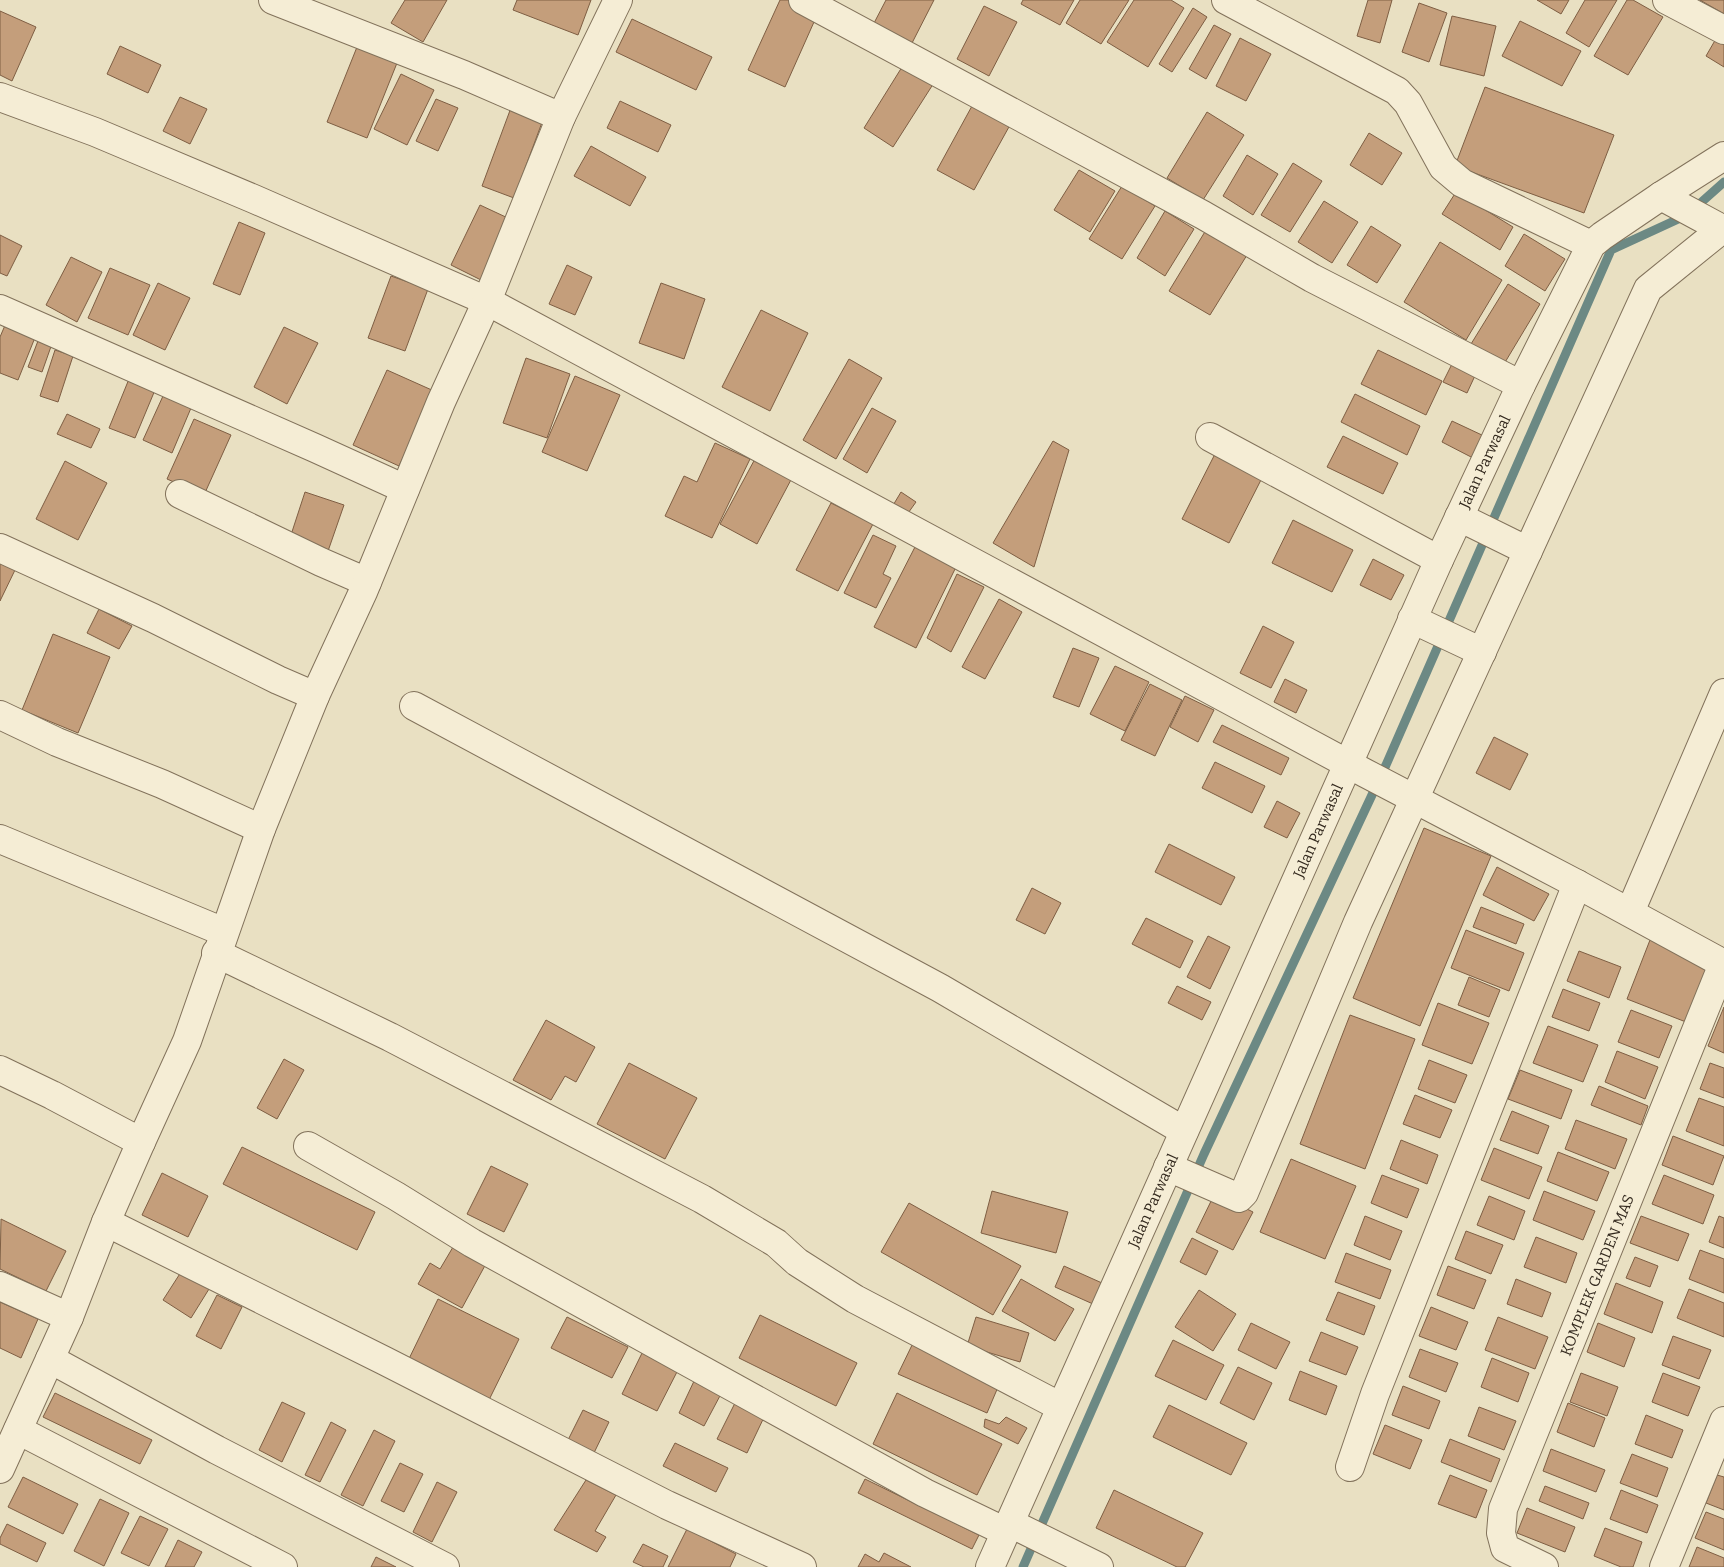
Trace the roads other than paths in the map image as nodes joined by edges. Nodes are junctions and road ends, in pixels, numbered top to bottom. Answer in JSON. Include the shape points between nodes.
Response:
{"nodes":[{"id":1,"x":272,"y":0,"type":"edge"},
{"id":2,"x":618,"y":0,"type":"edge"},
{"id":3,"x":803,"y":0,"type":"edge"},
{"id":4,"x":1226,"y":0,"type":"edge"},
{"id":5,"x":1667,"y":0,"type":"edge"},
{"id":6,"x":1724,"y":30,"type":"edge"},
{"id":7,"x":0,"y":97,"type":"edge"},
{"id":8,"x":561,"y":118,"type":"junction"},
{"id":9,"x":1724,"y":156,"type":"edge"},
{"id":10,"x":1661,"y":196,"type":"junction"},
{"id":11,"x":1723,"y":229,"type":"edge"},
{"id":12,"x":1591,"y":245,"type":"junction"},
{"id":13,"x":487,"y":301,"type":"junction"},
{"id":14,"x":0,"y":309,"type":"edge"},
{"id":15,"x":1521,"y":385,"type":"junction"},
{"id":16,"x":1210,"y":437,"type":"dead end"},
{"id":17,"x":404,"y":489,"type":"junction"},
{"id":18,"x":180,"y":494,"type":"dead end"},
{"id":19,"x":1468,"y":521,"type":"junction"},
{"id":20,"x":1517,"y":546,"type":"junction"},
{"id":21,"x":0,"y":548,"type":"edge"},
{"id":22,"x":1439,"y":560,"type":"junction"},
{"id":23,"x":367,"y":582,"type":"junction"},
{"id":24,"x":1422,"y":624,"type":"junction"},
{"id":25,"x":1470,"y":646,"type":"junction"},
{"id":26,"x":1724,"y":693,"type":"edge"},
{"id":27,"x":315,"y":696,"type":"junction"},
{"id":28,"x":414,"y":706,"type":"dead end"},
{"id":29,"x":0,"y":715,"type":"edge"},
{"id":30,"x":1356,"y":768,"type":"junction"},
{"id":31,"x":1405,"y":793,"type":"junction"},
{"id":32,"x":261,"y":829,"type":"junction"},
{"id":33,"x":0,"y":839,"type":"edge"},
{"id":34,"x":1577,"y":884,"type":"junction"},
{"id":35,"x":1630,"y":912,"type":"junction"},
{"id":36,"x":220,"y":942,"type":"junction"},
{"id":37,"x":1723,"y":964,"type":"edge"},
{"id":38,"x":0,"y":1070,"type":"edge"},
{"id":39,"x":1184,"y":1131,"type":"junction"},
{"id":40,"x":141,"y":1142,"type":"junction"},
{"id":41,"x":308,"y":1146,"type":"dead end"},
{"id":42,"x":1174,"y":1170,"type":"junction"},
{"id":43,"x":106,"y":1222,"type":"junction"},
{"id":44,"x":0,"y":1286,"type":"edge"},
{"id":45,"x":69,"y":1317,"type":"junction"},
{"id":46,"x":50,"y":1360,"type":"junction"},
{"id":47,"x":1061,"y":1407,"type":"junction"},
{"id":48,"x":1724,"y":1421,"type":"edge"},
{"id":49,"x":18,"y":1430,"type":"junction"},
{"id":50,"x":1350,"y":1467,"type":"dead end"},
{"id":51,"x":0,"y":1469,"type":"edge"},
{"id":52,"x":1012,"y":1528,"type":"junction"},
{"id":53,"x":283,"y":1567,"type":"edge"},
{"id":54,"x":445,"y":1567,"type":"edge"},
{"id":55,"x":802,"y":1567,"type":"edge"},
{"id":56,"x":990,"y":1567,"type":"edge"},
{"id":57,"x":1099,"y":1567,"type":"edge"},
{"id":58,"x":1544,"y":1567,"type":"edge"},
{"id":59,"x":1664,"y":1567,"type":"edge"}],
"edges":[{"from":1,"to":8,"type":"street","via":[[464,75]]},
{"from":2,"to":8,"type":"street"},
{"from":3,"to":15,"type":"street","via":[[1202,215],[1312,278]]},
{"from":4,"to":12,"type":"street","via":[[1397,91],[1408,103],[1443,167],[1462,183]]},
{"from":5,"to":6,"type":"street"},
{"from":7,"to":13,"type":"street","via":[[95,132]]},
{"from":8,"to":13,"type":"street"},
{"from":9,"to":10,"type":"street","name":"Jalan Parwasal"},
{"from":10,"to":11,"type":"street"},
{"from":10,"to":12,"type":"street","name":"Jalan Parwasal"},
{"from":11,"to":20,"type":"street","via":[[1648,289]]},
{"from":12,"to":15,"type":"street","name":"Jalan Parwasal"},
{"from":13,"to":17,"type":"street"},
{"from":13,"to":30,"type":"street"},
{"from":14,"to":17,"type":"street"},
{"from":15,"to":19,"type":"street","name":"Jalan Parwasal"},
{"from":16,"to":22,"type":"street"},
{"from":17,"to":23,"type":"street"},
{"from":18,"to":23,"type":"street"},
{"from":19,"to":20,"type":"street"},
{"from":19,"to":22,"type":"street","name":"Jalan Parwasal"},
{"from":20,"to":25,"type":"street"},
{"from":21,"to":27,"type":"street"},
{"from":22,"to":24,"type":"street","name":"Jalan Parwasal"},
{"from":23,"to":27,"type":"street"},
{"from":24,"to":25,"type":"street"},
{"from":24,"to":30,"type":"street","name":"Jalan Parwasal"},
{"from":25,"to":31,"type":"street"},
{"from":26,"to":35,"type":"street"},
{"from":27,"to":32,"type":"street"},
{"from":28,"to":39,"type":"street","via":[[940,988]]},
{"from":29,"to":32,"type":"street"},
{"from":30,"to":31,"type":"street"},
{"from":30,"to":39,"type":"street","name":"Jalan Parwasal"},
{"from":31,"to":34,"type":"street"},
{"from":31,"to":42,"type":"street","via":[[1358,922],[1250,1184],[1239,1198]]},
{"from":32,"to":36,"type":"street"},
{"from":33,"to":36,"type":"street"},
{"from":34,"to":35,"type":"street"},
{"from":34,"to":50,"type":"street","via":[[1375,1394]]},
{"from":35,"to":37,"type":"street"},
{"from":36,"to":40,"type":"street","via":[[187,1041]]},
{"from":36,"to":47,"type":"street","via":[[390,1038],[702,1199],[776,1244],[797,1262],[856,1299]]},
{"from":37,"to":58,"type":"street","name":"KOMPLEK GARDEN MAS","via":[[1503,1509],[1501,1533],[1505,1548]]},
{"from":38,"to":40,"type":"street"},
{"from":39,"to":42,"type":"street","name":"Jalan Parwasal"},
{"from":40,"to":43,"type":"street"},
{"from":41,"to":52,"type":"street","via":[[472,1244],[925,1494]]},
{"from":42,"to":47,"type":"street","name":"Jalan Parwasal"},
{"from":43,"to":45,"type":"street"},
{"from":43,"to":55,"type":"street","via":[[667,1505]]},
{"from":44,"to":45,"type":"street"},
{"from":45,"to":46,"type":"street"},
{"from":46,"to":49,"type":"street"},
{"from":46,"to":54,"type":"street"},
{"from":47,"to":52,"type":"street","name":"Jalan Parwasal"},
{"from":48,"to":59,"type":"street"},
{"from":49,"to":51,"type":"street"},
{"from":49,"to":53,"type":"street"},
{"from":52,"to":56,"type":"street","name":"Jalan Parwasal"},
{"from":52,"to":57,"type":"street"}]}
